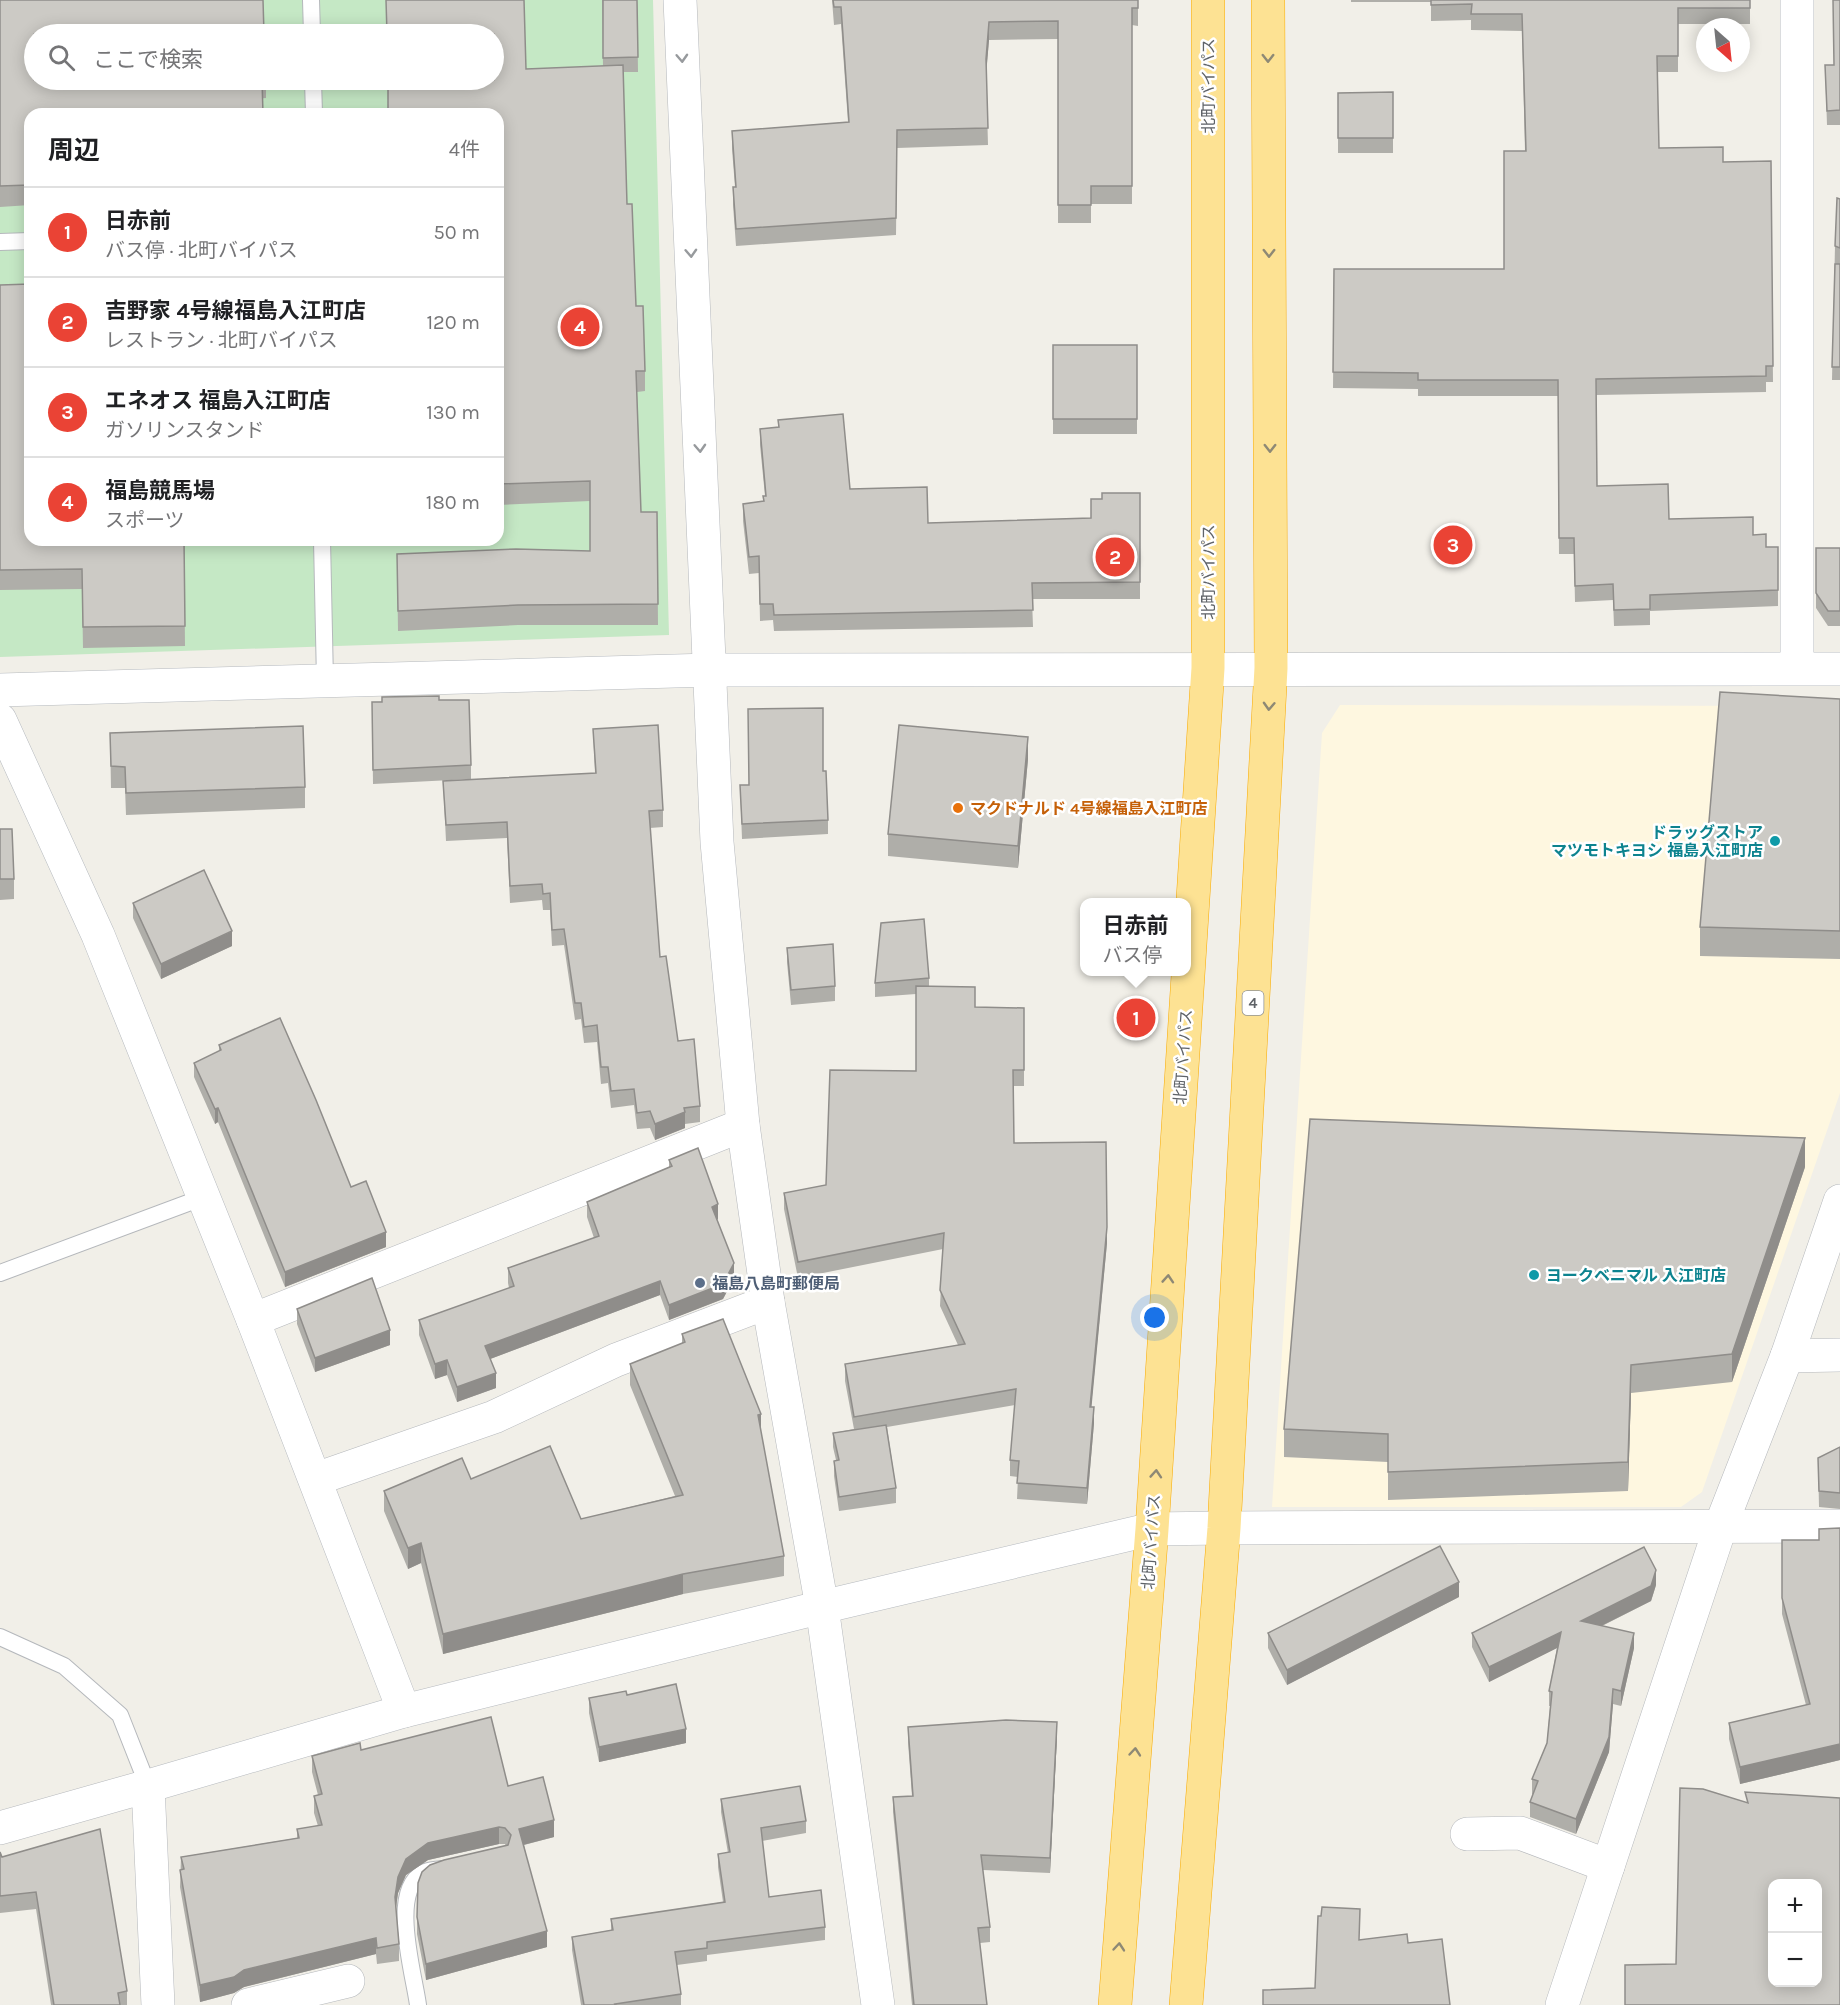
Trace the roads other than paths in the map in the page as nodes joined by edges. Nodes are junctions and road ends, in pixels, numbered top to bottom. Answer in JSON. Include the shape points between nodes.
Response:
{"nodes":[{"id":1,"x":311,"y":0,"type":"edge"},
{"id":2,"x":680,"y":0,"type":"edge"},
{"id":3,"x":1208,"y":0,"type":"edge"},
{"id":4,"x":1268,"y":0,"type":"edge"},
{"id":5,"x":1797,"y":0,"type":"edge"},
{"id":6,"x":312,"y":24,"type":"edge"},
{"id":7,"x":313,"y":90,"type":"edge"},
{"id":8,"x":314,"y":108,"type":"edge"},
{"id":9,"x":24,"y":242,"type":"edge"},
{"id":10,"x":0,"y":243,"type":"edge"},
{"id":11,"x":322,"y":546,"type":"edge"},
{"id":12,"x":1208,"y":668,"type":"junction"},
{"id":13,"x":1271,"y":668,"type":"junction"},
{"id":14,"x":1797,"y":668,"type":"junction"},
{"id":15,"x":1840,"y":669,"type":"edge"},
{"id":16,"x":710,"y":670,"type":"junction"},
{"id":17,"x":325,"y":681,"type":"junction"},
{"id":18,"x":0,"y":690,"type":"edge"},
{"id":19,"x":0,"y":720,"type":"edge"},
{"id":20,"x":1191,"y":929,"type":"edge"},
{"id":21,"x":1188,"y":976,"type":"edge"},
{"id":22,"x":743,"y":1125,"type":"junction"},
{"id":23,"x":204,"y":1197,"type":"junction"},
{"id":24,"x":1840,"y":1201,"type":"edge"},
{"id":25,"x":0,"y":1273,"type":"edge"},
{"id":26,"x":768,"y":1302,"type":"junction"},
{"id":27,"x":253,"y":1320,"type":"junction"},
{"id":28,"x":1840,"y":1355,"type":"edge"},
{"id":29,"x":1787,"y":1356,"type":"junction"},
{"id":30,"x":316,"y":1479,"type":"junction"},
{"id":31,"x":1721,"y":1526,"type":"junction"},
{"id":32,"x":1840,"y":1526,"type":"edge"},
{"id":33,"x":1224,"y":1528,"type":"junction"},
{"id":34,"x":1152,"y":1529,"type":"junction"},
{"id":35,"x":822,"y":1607,"type":"junction"},
{"id":36,"x":0,"y":1637,"type":"edge"},
{"id":37,"x":404,"y":1711,"type":"junction"},
{"id":38,"x":148,"y":1786,"type":"junction"},
{"id":39,"x":0,"y":1828,"type":"edge"},
{"id":40,"x":1467,"y":1834,"type":"dead end"},
{"id":41,"x":456,"y":1865,"type":"edge"},
{"id":42,"x":1608,"y":1866,"type":"junction"},
{"id":43,"x":348,"y":1981,"type":"dead end"},
{"id":44,"x":158,"y":2005,"type":"edge"},
{"id":45,"x":248,"y":2005,"type":"edge"},
{"id":46,"x":418,"y":2005,"type":"edge"},
{"id":47,"x":878,"y":2005,"type":"edge"},
{"id":48,"x":1115,"y":2005,"type":"edge"},
{"id":49,"x":1186,"y":2005,"type":"edge"},
{"id":50,"x":1562,"y":2005,"type":"edge"}],
"edges":[{"from":1,"to":6,"type":"lane"},
{"from":2,"to":16,"type":"street","one_way":true},
{"from":3,"to":12,"type":"highway","name":"北町バイパス"},
{"from":4,"to":13,"type":"highway","number":"4","one_way":true},
{"from":5,"to":14,"type":"street"},
{"from":7,"to":8,"type":"lane"},
{"from":9,"to":10,"type":"lane"},
{"from":11,"to":17,"type":"lane"},
{"from":12,"to":13,"type":"street"},
{"from":12,"to":16,"type":"street"},
{"from":20,"to":12,"type":"highway","name":"北町バイパス","one_way":true},
{"from":13,"to":14,"type":"street"},
{"from":13,"to":33,"type":"highway","number":"4","one_way":true},
{"from":14,"to":15,"type":"street"},
{"from":16,"to":17,"type":"street"},
{"from":16,"to":22,"type":"street","via":[[717,842]]},
{"from":17,"to":18,"type":"street"},
{"from":19,"to":23,"type":"street","via":[[98,935]]},
{"from":34,"to":21,"type":"highway","name":"北町バイパス","one_way":true},
{"from":22,"to":26,"type":"street"},
{"from":22,"to":27,"type":"street"},
{"from":23,"to":25,"type":"lane"},
{"from":23,"to":27,"type":"street"},
{"from":24,"to":29,"type":"street"},
{"from":26,"to":30,"type":"street","via":[[616,1360],[494,1417]]},
{"from":26,"to":35,"type":"street"},
{"from":27,"to":30,"type":"street"},
{"from":28,"to":29,"type":"street"},
{"from":29,"to":31,"type":"street"},
{"from":30,"to":37,"type":"street"},
{"from":31,"to":32,"type":"street"},
{"from":31,"to":33,"type":"street"},
{"from":31,"to":42,"type":"street"},
{"from":33,"to":34,"type":"street"},
{"from":33,"to":49,"type":"highway","number":"4"},
{"from":34,"to":35,"type":"street"},
{"from":48,"to":34,"type":"highway","name":"北町バイパス","one_way":true},
{"from":35,"to":37,"type":"street"},
{"from":35,"to":47,"type":"street"},
{"from":36,"to":38,"type":"lane","via":[[64,1666],[120,1715]]},
{"from":37,"to":38,"type":"street"},
{"from":38,"to":39,"type":"street"},
{"from":38,"to":44,"type":"street"},
{"from":40,"to":42,"type":"street","via":[[1520,1833]]},
{"from":41,"to":46,"type":"lane","via":[[423,1873],[413,1883],[405,1902]]},
{"from":42,"to":50,"type":"street"},
{"from":43,"to":45,"type":"street"}]}
